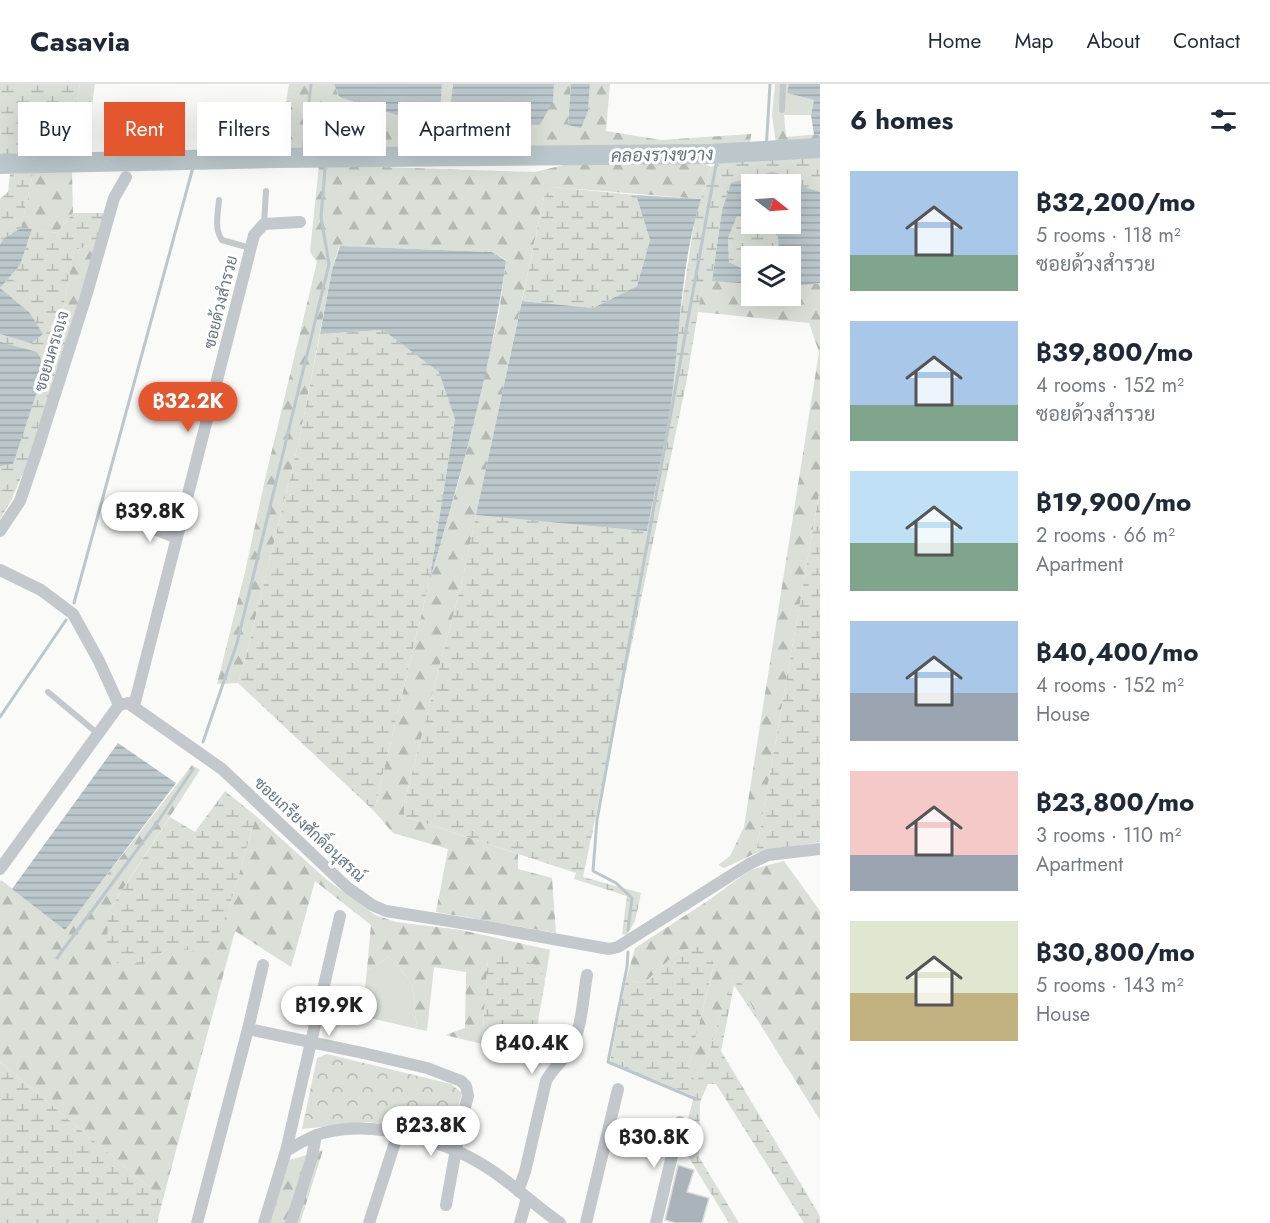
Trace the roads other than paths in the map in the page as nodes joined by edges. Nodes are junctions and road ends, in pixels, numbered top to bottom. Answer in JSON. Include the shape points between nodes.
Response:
{"nodes":[{"id":1,"x":783,"y":84,"type":"edge"},
{"id":2,"x":782,"y":110,"type":"dead end"},
{"id":3,"x":126,"y":177,"type":"dead end"},
{"id":4,"x":266,"y":191,"type":"dead end"},
{"id":5,"x":219,"y":200,"type":"dead end"},
{"id":6,"x":300,"y":222,"type":"dead end"},
{"id":7,"x":264,"y":224,"type":"junction"},
{"id":8,"x":250,"y":248,"type":"junction"},
{"id":9,"x":134,"y":521,"type":"dead end"},
{"id":10,"x":0,"y":531,"type":"edge"},
{"id":11,"x":177,"y":538,"type":"junction"},
{"id":12,"x":0,"y":570,"type":"edge"},
{"id":13,"x":48,"y":692,"type":"dead end"},
{"id":14,"x":119,"y":705,"type":"junction"},
{"id":15,"x":134,"y":706,"type":"junction"},
{"id":16,"x":97,"y":733,"type":"junction"},
{"id":17,"x":820,"y":849,"type":"edge"},
{"id":18,"x":0,"y":869,"type":"edge"},
{"id":19,"x":340,"y":916,"type":"dead end"},
{"id":20,"x":263,"y":965,"type":"dead end"},
{"id":21,"x":587,"y":975,"type":"dead end"},
{"id":22,"x":248,"y":1029,"type":"junction"},
{"id":23,"x":313,"y":1041,"type":"junction"},
{"id":24,"x":618,"y":1089,"type":"dead end"},
{"id":25,"x":680,"y":1122,"type":"dead end"},
{"id":26,"x":398,"y":1133,"type":"junction"},
{"id":27,"x":316,"y":1135,"type":"junction"},
{"id":28,"x":456,"y":1149,"type":"junction"},
{"id":29,"x":286,"y":1151,"type":"junction"},
{"id":30,"x":522,"y":1195,"type":"junction"},
{"id":31,"x":446,"y":1204,"type":"dead end"},
{"id":32,"x":197,"y":1223,"type":"edge"},
{"id":33,"x":264,"y":1223,"type":"edge"},
{"id":34,"x":291,"y":1223,"type":"edge"},
{"id":35,"x":369,"y":1223,"type":"edge"},
{"id":36,"x":520,"y":1223,"type":"edge"},
{"id":37,"x":560,"y":1223,"type":"edge"},
{"id":38,"x":586,"y":1223,"type":"edge"},
{"id":39,"x":656,"y":1223,"type":"edge"}],
"edges":[{"from":1,"to":2,"type":"lane"},
{"from":3,"to":10,"type":"street","name":"ซอยนครเจเจ","via":[[114,198],[20,501]]},
{"from":4,"to":7,"type":"lane"},
{"from":5,"to":8,"type":"lane","via":[[219,236]]},
{"from":6,"to":7,"type":"street"},
{"from":7,"to":8,"type":"street","name":"ซอยด้วงสำรวย"},
{"from":8,"to":11,"type":"street","name":"ซอยด้วงสำรวย"},
{"from":9,"to":11,"type":"street"},
{"from":11,"to":15,"type":"street","name":"ซอยด้วงสำรวย"},
{"from":12,"to":14,"type":"street","via":[[41,590],[73,614]]},
{"from":13,"to":16,"type":"lane"},
{"from":14,"to":15,"type":"street"},
{"from":14,"to":16,"type":"street"},
{"from":15,"to":17,"type":"street","name":"ซอยเกรียงศักดิ์อนุสรณ์","via":[[222,769],[348,888],[386,911],[609,949],[749,864],[768,855]]},
{"from":16,"to":18,"type":"street"},
{"from":19,"to":23,"type":"street"},
{"from":20,"to":22,"type":"street"},
{"from":21,"to":30,"type":"street","via":[[575,1038],[546,1081]]},
{"from":22,"to":23,"type":"street"},
{"from":22,"to":32,"type":"street"},
{"from":23,"to":28,"type":"street","via":[[427,1068],[461,1081],[468,1096]]},
{"from":23,"to":29,"type":"street"},
{"from":24,"to":38,"type":"street"},
{"from":25,"to":39,"type":"street"},
{"from":26,"to":27,"type":"street","via":[[349,1129]]},
{"from":26,"to":28,"type":"street"},
{"from":26,"to":35,"type":"street"},
{"from":27,"to":29,"type":"street"},
{"from":27,"to":34,"type":"street"},
{"from":28,"to":30,"type":"street"},
{"from":28,"to":31,"type":"street"},
{"from":29,"to":33,"type":"street"},
{"from":30,"to":36,"type":"street"},
{"from":30,"to":37,"type":"street"}]}
